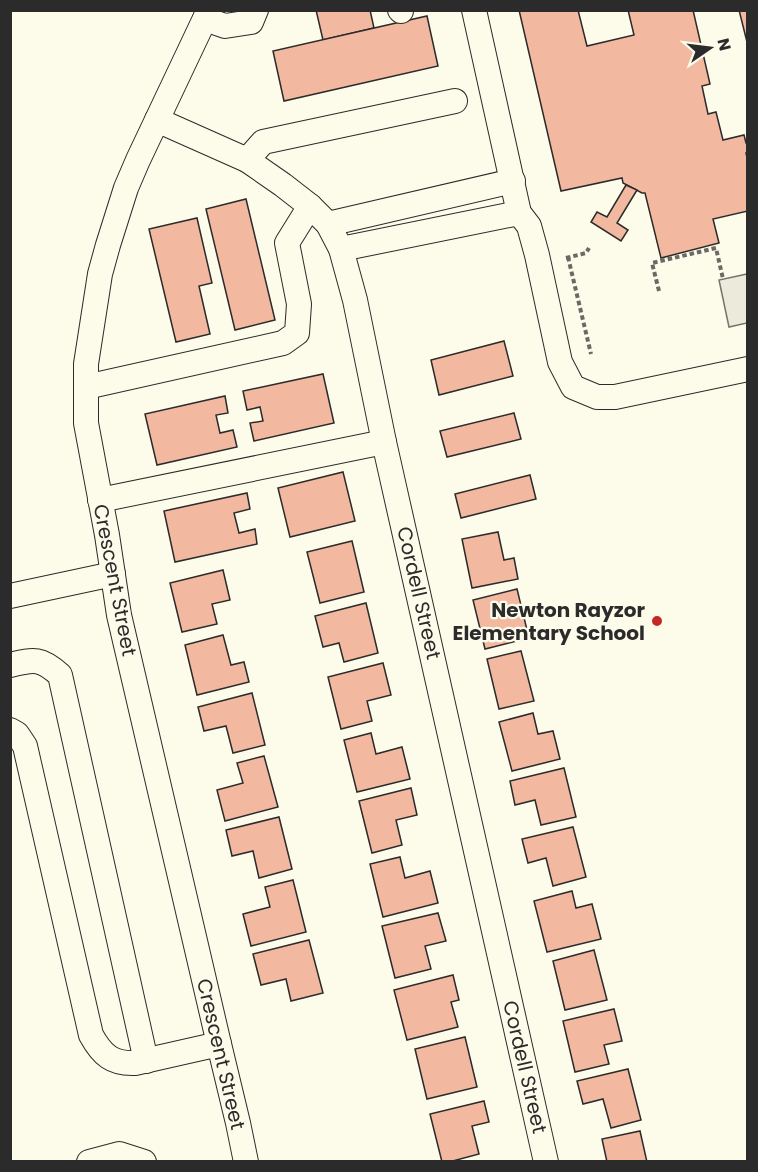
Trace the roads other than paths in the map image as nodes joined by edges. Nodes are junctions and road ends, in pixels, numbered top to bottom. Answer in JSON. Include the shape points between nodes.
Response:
{"nodes":[{"id":1,"x":256,"y":10,"type":"edge"},
{"id":2,"x":474,"y":10,"type":"edge"},
{"id":3,"x":207,"y":15,"type":"edge"},
{"id":4,"x":455,"y":101,"type":"dead end"},
{"id":5,"x":157,"y":120,"type":"junction"},
{"id":6,"x":247,"y":160,"type":"junction"},
{"id":7,"x":513,"y":181,"type":"junction"},
{"id":8,"x":310,"y":206,"type":"junction"},
{"id":9,"x":519,"y":213,"type":"junction"},
{"id":10,"x":328,"y":224,"type":"junction"},
{"id":11,"x":341,"y":249,"type":"junction"},
{"id":12,"x":747,"y":369,"type":"edge"},
{"id":13,"x":86,"y":387,"type":"junction"},
{"id":14,"x":384,"y":442,"type":"junction"},
{"id":15,"x":100,"y":500,"type":"junction"},
{"id":16,"x":113,"y":574,"type":"junction"},
{"id":17,"x":10,"y":596,"type":"edge"},
{"id":18,"x":10,"y":665,"type":"edge"},
{"id":19,"x":10,"y":730,"type":"edge"},
{"id":20,"x":219,"y":1044,"type":"junction"},
{"id":21,"x":146,"y":1061,"type":"junction"},
{"id":22,"x":89,"y":1161,"type":"edge"},
{"id":23,"x":144,"y":1161,"type":"edge"},
{"id":24,"x":246,"y":1161,"type":"edge"},
{"id":25,"x":546,"y":1161,"type":"edge"}],
"edges":[{"from":1,"to":3,"type":"street","via":[[250,22],[225,26]]},
{"from":2,"to":7,"type":"street"},
{"from":3,"to":5,"type":"street","name":"Crescent Street"},
{"from":4,"to":6,"type":"street","via":[[263,142]]},
{"from":5,"to":6,"type":"street","name":"Cordell Street"},
{"from":5,"to":13,"type":"street","name":"Crescent Street","via":[[126,188],[100,274]]},
{"from":6,"to":8,"type":"street","name":"Cordell Street"},
{"from":7,"to":9,"type":"street"},
{"from":7,"to":10,"type":"street"},
{"from":8,"to":10,"type":"street","name":"Cordell Street"},
{"from":8,"to":13,"type":"street","via":[[287,243],[299,304],[297,333],[283,342]]},
{"from":9,"to":11,"type":"street"},
{"from":9,"to":12,"type":"street","via":[[529,226],[560,362],[573,387],[597,397],[615,397]]},
{"from":10,"to":11,"type":"street","name":"Cordell Street"},
{"from":11,"to":14,"type":"street","name":"Cordell Street"},
{"from":13,"to":15,"type":"street","name":"Crescent Street","via":[[86,423]]},
{"from":14,"to":15,"type":"street"},
{"from":14,"to":25,"type":"street","name":"Cordell Street"},
{"from":15,"to":16,"type":"street","name":"Crescent Street"},
{"from":16,"to":17,"type":"street"},
{"from":16,"to":20,"type":"street","name":"Crescent Street","via":[[119,615]]},
{"from":18,"to":21,"type":"street","via":[[29,660],[47,663],[60,675]]},
{"from":19,"to":21,"type":"street","via":[[25,746],[91,1035],[99,1050],[111,1059],[123,1064]]},
{"from":20,"to":21,"type":"street"},
{"from":20,"to":24,"type":"street","name":"Crescent Street"},
{"from":22,"to":23,"type":"street","via":[[119,1154]]}]}
